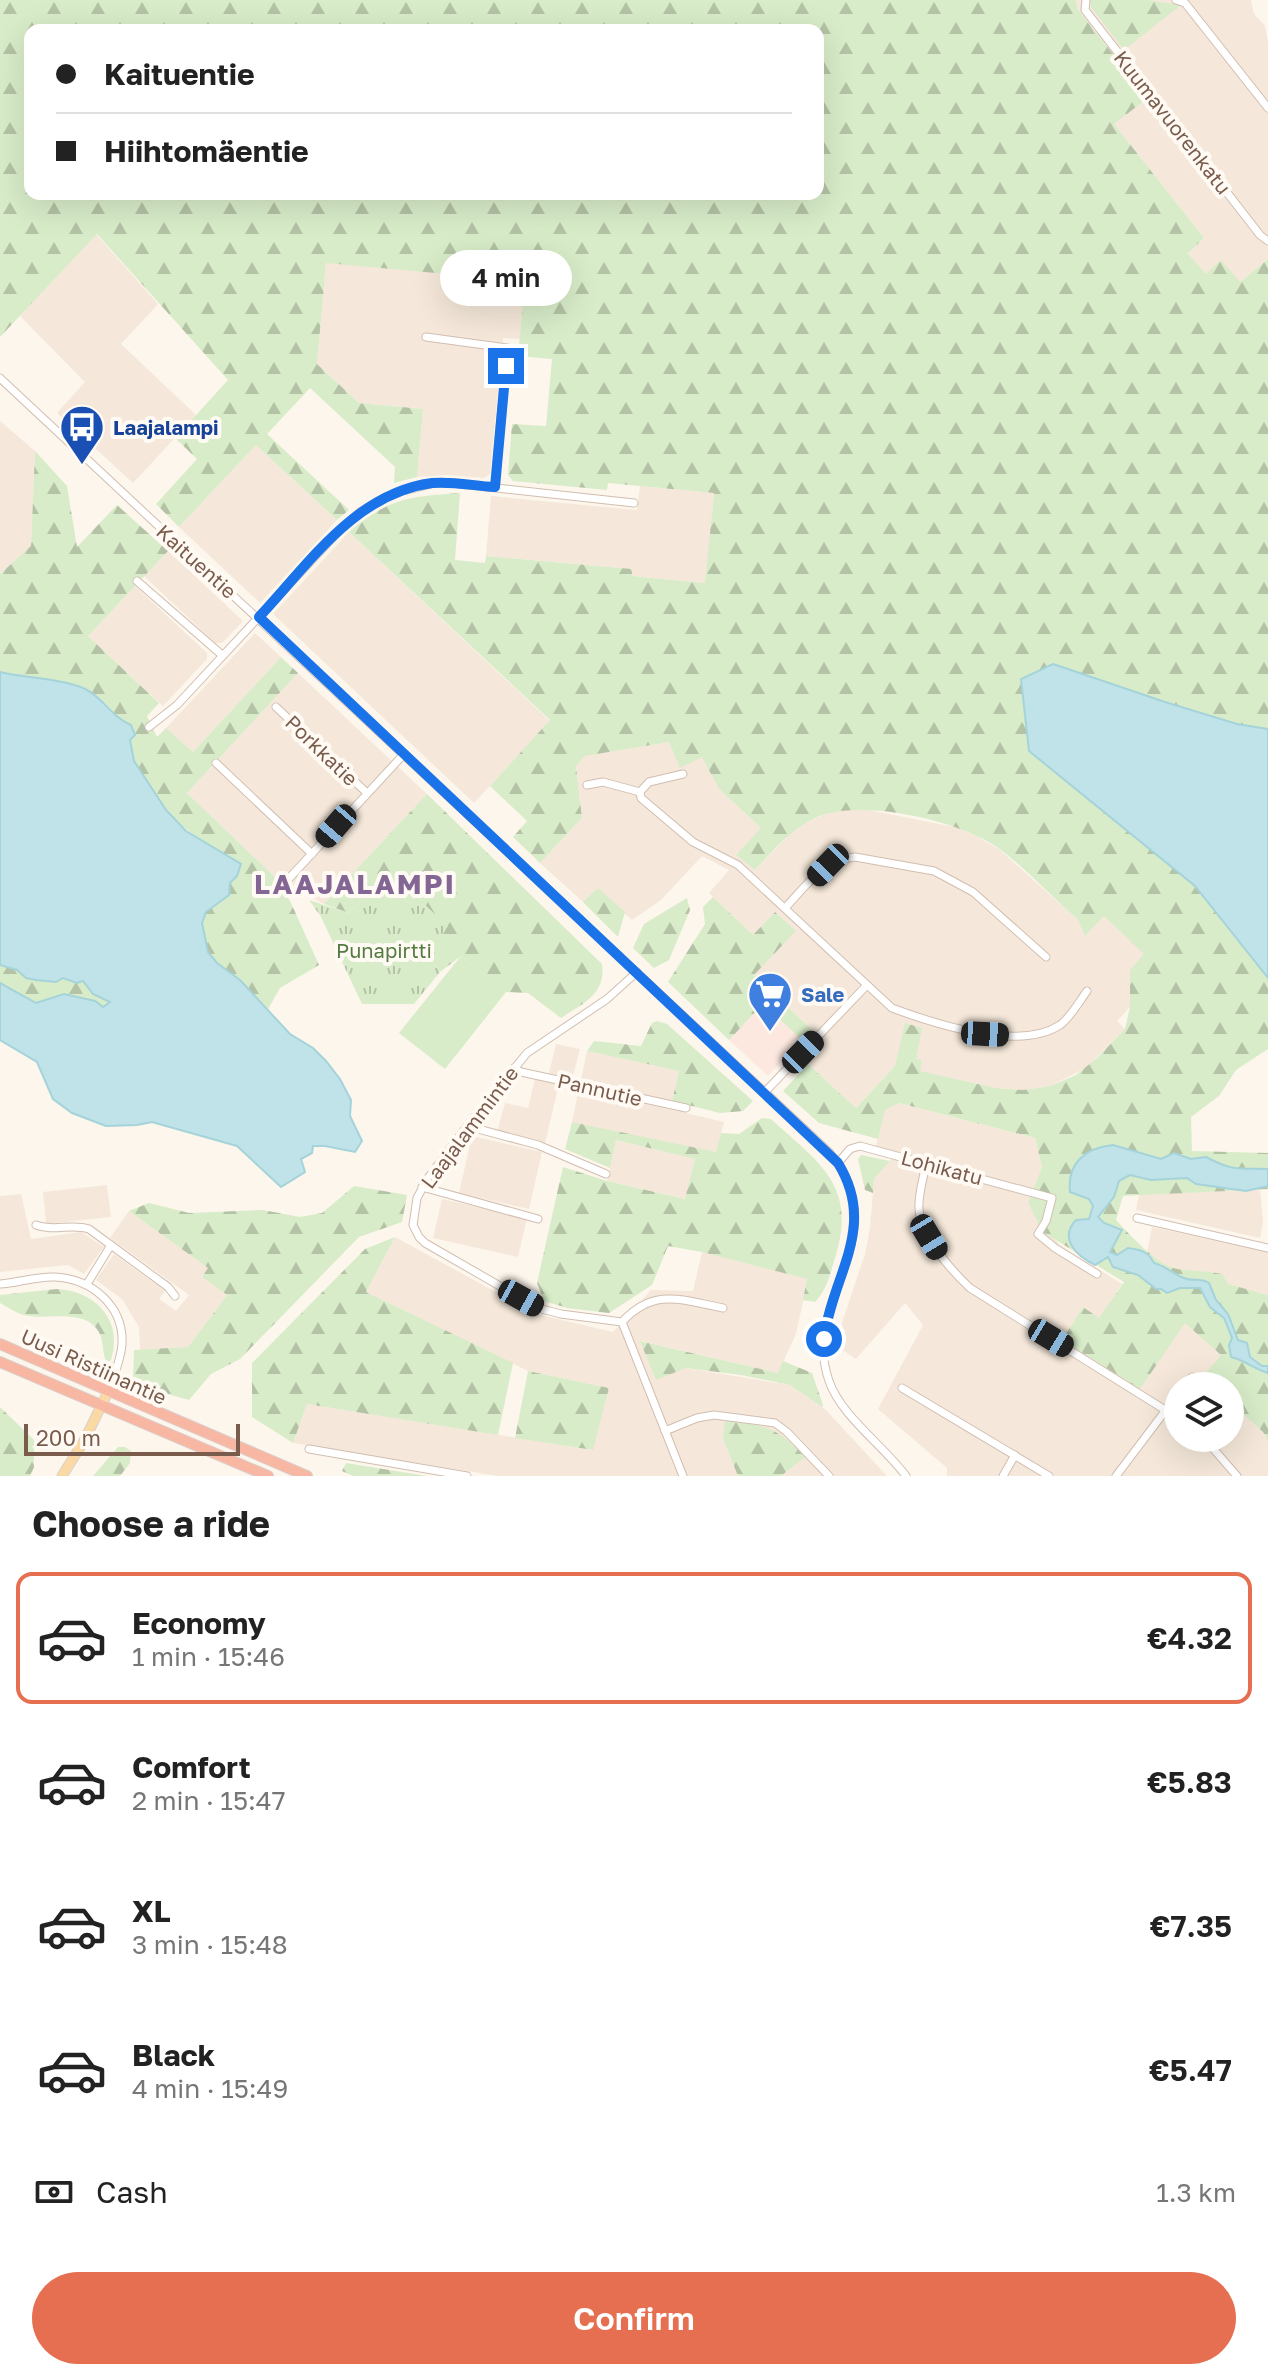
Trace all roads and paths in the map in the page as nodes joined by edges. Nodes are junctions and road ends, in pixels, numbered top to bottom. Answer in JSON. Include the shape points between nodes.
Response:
{"nodes":[{"id":1,"x":1086,"y":0,"type":"edge"},
{"id":2,"x":1176,"y":0,"type":"edge"},
{"id":3,"x":1268,"y":108,"type":"edge"},
{"id":4,"x":1268,"y":241,"type":"edge"},
{"id":5,"x":426,"y":337,"type":"dead end"},
{"id":6,"x":0,"y":378,"type":"edge"},
{"id":7,"x":495,"y":487,"type":"junction"},
{"id":8,"x":634,"y":503,"type":"dead end"},
{"id":9,"x":137,"y":581,"type":"dead end"},
{"id":10,"x":259,"y":617,"type":"junction"},
{"id":11,"x":222,"y":655,"type":"junction"},
{"id":12,"x":276,"y":707,"type":"dead end"},
{"id":13,"x":149,"y":727,"type":"dead end"},
{"id":14,"x":404,"y":754,"type":"junction"},
{"id":15,"x":216,"y":763,"type":"dead end"},
{"id":16,"x":683,"y":774,"type":"dead end"},
{"id":17,"x":587,"y":785,"type":"dead end"},
{"id":18,"x":640,"y":792,"type":"junction"},
{"id":19,"x":367,"y":793,"type":"junction"},
{"id":20,"x":312,"y":854,"type":"junction"},
{"id":21,"x":282,"y":886,"type":"dead end"},
{"id":22,"x":785,"y":908,"type":"junction"},
{"id":23,"x":1046,"y":957,"type":"dead end"},
{"id":24,"x":637,"y":972,"type":"junction"},
{"id":25,"x":866,"y":986,"type":"junction"},
{"id":26,"x":1087,"y":991,"type":"dead end"},
{"id":27,"x":514,"y":1068,"type":"junction"},
{"id":28,"x":764,"y":1093,"type":"junction"},
{"id":29,"x":686,"y":1108,"type":"dead end"},
{"id":30,"x":467,"y":1126,"type":"junction"},
{"id":31,"x":838,"y":1163,"type":"junction"},
{"id":32,"x":926,"y":1163,"type":"junction"},
{"id":33,"x":606,"y":1174,"type":"dead end"},
{"id":34,"x":422,"y":1187,"type":"junction"},
{"id":35,"x":1137,"y":1218,"type":"dead end"},
{"id":36,"x":538,"y":1219,"type":"dead end"},
{"id":37,"x":36,"y":1225,"type":"dead end"},
{"id":38,"x":111,"y":1245,"type":"junction"},
{"id":39,"x":1268,"y":1248,"type":"edge"},
{"id":40,"x":1097,"y":1274,"type":"dead end"},
{"id":41,"x":0,"y":1284,"type":"edge"},
{"id":42,"x":87,"y":1284,"type":"junction"},
{"id":43,"x":175,"y":1296,"type":"dead end"},
{"id":44,"x":723,"y":1308,"type":"dead end"},
{"id":45,"x":622,"y":1322,"type":"junction"},
{"id":46,"x":0,"y":1344,"type":"edge"},
{"id":47,"x":0,"y":1362,"type":"edge"},
{"id":48,"x":902,"y":1388,"type":"dead end"},
{"id":49,"x":108,"y":1392,"type":"junction"},
{"id":50,"x":102,"y":1405,"type":"junction"},
{"id":51,"x":1164,"y":1408,"type":"edge"},
{"id":52,"x":1164,"y":1410,"type":"edge"},
{"id":53,"x":665,"y":1431,"type":"junction"},
{"id":54,"x":309,"y":1449,"type":"dead end"},
{"id":55,"x":1216,"y":1452,"type":"edge"},
{"id":56,"x":1015,"y":1455,"type":"junction"},
{"id":57,"x":62,"y":1476,"type":"edge"},
{"id":58,"x":268,"y":1476,"type":"edge"},
{"id":59,"x":307,"y":1476,"type":"edge"},
{"id":60,"x":467,"y":1476,"type":"edge"},
{"id":61,"x":683,"y":1476,"type":"edge"},
{"id":62,"x":829,"y":1476,"type":"edge"},
{"id":63,"x":906,"y":1476,"type":"edge"},
{"id":64,"x":1003,"y":1476,"type":"edge"},
{"id":65,"x":1049,"y":1476,"type":"edge"},
{"id":66,"x":1116,"y":1476,"type":"edge"},
{"id":67,"x":1237,"y":1476,"type":"edge"}],
"edges":[{"from":1,"to":4,"type":"street","name":"Kuumavuorenkatu","via":[[1085,10]]},
{"from":2,"to":3,"type":"street","via":[[1185,3]]},
{"from":5,"to":7,"type":"street","via":[[507,348]]},
{"from":6,"to":10,"type":"street","name":"Kaituentie"},
{"from":7,"to":8,"type":"street"},
{"from":7,"to":10,"type":"street","via":[[435,483],[374,503],[337,533]]},
{"from":9,"to":11,"type":"street"},
{"from":10,"to":11,"type":"street"},
{"from":10,"to":14,"type":"street","name":"Kaituentie"},
{"from":11,"to":13,"type":"street"},
{"from":12,"to":19,"type":"street","name":"Porkkatie"},
{"from":14,"to":19,"type":"street"},
{"from":14,"to":24,"type":"street","name":"Kaituentie"},
{"from":15,"to":20,"type":"street"},
{"from":16,"to":18,"type":"street","via":[[649,782]]},
{"from":17,"to":18,"type":"street","via":[[603,782]]},
{"from":18,"to":22,"type":"street","via":[[693,842],[738,865]]},
{"from":19,"to":20,"type":"street"},
{"from":20,"to":21,"type":"street"},
{"from":22,"to":23,"type":"street","via":[[828,865],[843,858],[934,871],[973,892]]},
{"from":22,"to":25,"type":"street"},
{"from":24,"to":27,"type":"street","name":"Laajalammintie","via":[[607,999],[534,1047]]},
{"from":24,"to":28,"type":"street","name":"Kaituentie"},
{"from":25,"to":26,"type":"street","via":[[892,1008],[917,1017],[985,1034],[1036,1036],[1062,1024]]},
{"from":25,"to":28,"type":"street"},
{"from":27,"to":29,"type":"street","name":"Pannutie"},
{"from":27,"to":30,"type":"street","name":"Laajalammintie"},
{"from":28,"to":31,"type":"street","name":"Kaituentie"},
{"from":30,"to":33,"type":"street","via":[[538,1145]]},
{"from":30,"to":34,"type":"street","name":"Laajalammintie"},
{"from":31,"to":32,"type":"street","name":"Lohikatu","via":[[860,1146]]},
{"from":31,"to":63,"type":"street","name":"Kaituentie","via":[[849,1183],[855,1230],[826,1327],[825,1367],[839,1402]]},
{"from":32,"to":40,"type":"street","name":"Lohikatu","via":[[1052,1198],[1038,1234]]},
{"from":32,"to":51,"type":"street","via":[[918,1209],[945,1264],[970,1288]]},
{"from":34,"to":36,"type":"street"},
{"from":34,"to":45,"type":"street","name":"Laajalammintie","via":[[413,1225],[425,1243],[538,1308]]},
{"from":35,"to":39,"type":"street"},
{"from":37,"to":38,"type":"street","via":[[80,1226]]},
{"from":38,"to":42,"type":"street"},
{"from":38,"to":43,"type":"street"},
{"from":41,"to":42,"type":"street","via":[[57,1277]]},
{"from":42,"to":49,"type":"street","via":[[107,1300],[120,1326],[120,1356]]},
{"from":44,"to":45,"type":"street","via":[[658,1298],[643,1303]]},
{"from":45,"to":53,"type":"street"},
{"from":46,"to":49,"type":"highway","name":"Uusi Ristiinantie"},
{"from":47,"to":50,"type":"highway","name":"Uusi Ristiinantie"},
{"from":48,"to":56,"type":"street"},
{"from":49,"to":50,"type":"main road"},
{"from":49,"to":59,"type":"highway","name":"Uusi Ristiinantie"},
{"from":50,"to":57,"type":"main road"},
{"from":50,"to":58,"type":"highway","name":"Uusi Ristiinantie"},
{"from":52,"to":66,"type":"street"},
{"from":53,"to":61,"type":"street"},
{"from":53,"to":62,"type":"street","via":[[714,1415],[775,1423]]},
{"from":54,"to":60,"type":"street"},
{"from":55,"to":67,"type":"street"},
{"from":56,"to":64,"type":"street"},
{"from":56,"to":65,"type":"street"}]}
